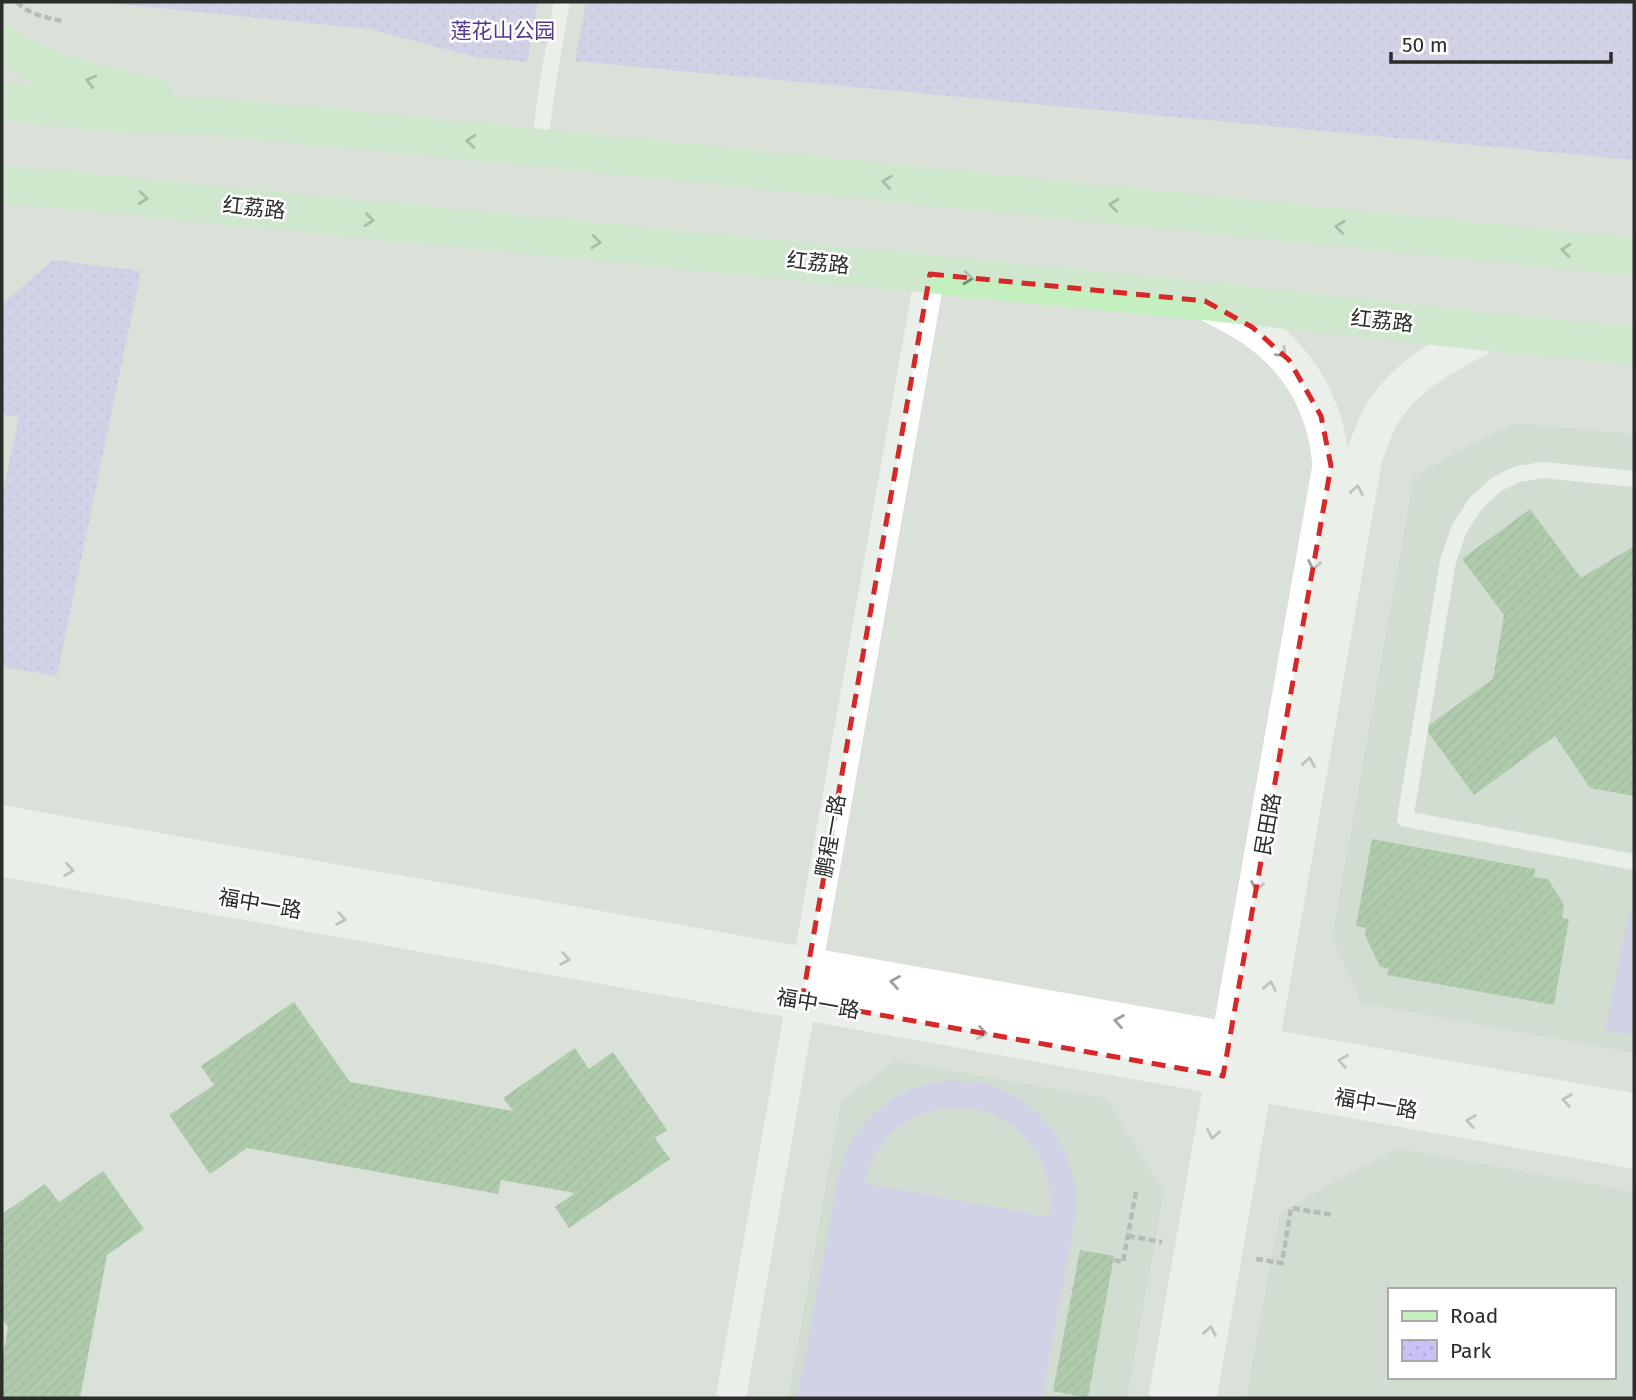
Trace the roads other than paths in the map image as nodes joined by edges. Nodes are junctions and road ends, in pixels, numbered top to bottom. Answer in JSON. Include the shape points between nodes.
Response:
{"nodes":[{"id":1,"x":562,"y":2,"type":"edge"},
{"id":2,"x":2,"y":44,"type":"edge"},
{"id":3,"x":2,"y":101,"type":"edge"},
{"id":4,"x":228,"y":118,"type":"junction"},
{"id":5,"x":539,"y":148,"type":"junction"},
{"id":6,"x":2,"y":184,"type":"edge"},
{"id":7,"x":87,"y":192,"type":"junction"},
{"id":8,"x":2,"y":212,"type":"edge"},
{"id":9,"x":1634,"y":257,"type":"edge"},
{"id":10,"x":930,"y":274,"type":"junction"},
{"id":11,"x":1205,"y":301,"type":"junction"},
{"id":12,"x":1489,"y":332,"type":"junction"},
{"id":13,"x":1634,"y":346,"type":"edge"},
{"id":14,"x":1634,"y":479,"type":"edge"},
{"id":15,"x":2,"y":824,"type":"edge"},
{"id":16,"x":2,"y":858,"type":"edge"},
{"id":17,"x":1634,"y":862,"type":"edge"},
{"id":18,"x":808,"y":966,"type":"junction"},
{"id":19,"x":802,"y":1001,"type":"junction"},
{"id":20,"x":1245,"y":1043,"type":"junction"},
{"id":21,"x":1238,"y":1079,"type":"junction"},
{"id":22,"x":1634,"y":1112,"type":"edge"},
{"id":23,"x":1634,"y":1150,"type":"edge"},
{"id":24,"x":732,"y":1398,"type":"edge"},
{"id":25,"x":1167,"y":1398,"type":"edge"},
{"id":26,"x":1198,"y":1398,"type":"edge"}],
"edges":[{"from":1,"to":5,"type":"lane"},
{"from":4,"to":2,"type":"main road","one_way":true,"via":[[51,70]]},
{"from":3,"to":4,"type":"main road"},
{"from":5,"to":4,"type":"main road","one_way":true},
{"from":9,"to":5,"type":"main road","one_way":true},
{"from":6,"to":7,"type":"main road","name":"红荔路"},
{"from":7,"to":8,"type":"main road"},
{"from":7,"to":10,"type":"main road","name":"红荔路","one_way":true},
{"from":10,"to":11,"type":"main road","name":"红荔路","one_way":true},
{"from":10,"to":18,"type":"street","name":"鹏程一路"},
{"from":11,"to":12,"type":"main road","name":"红荔路"},
{"from":11,"to":20,"type":"street","name":"民田路","one_way":true,"via":[[1252,327],[1289,360],[1312,392],[1327,435],[1331,466]]},
{"from":12,"to":13,"type":"main road","name":"红荔路"},
{"from":20,"to":12,"type":"street","name":"民田路","one_way":true,"via":[[1364,457],[1379,420],[1410,380]]},
{"from":14,"to":17,"type":"lane","via":[[1542,470],[1497,484],[1476,503],[1459,529],[1448,561],[1405,819]]},
{"from":15,"to":18,"type":"street","name":"福中一路"},
{"from":16,"to":19,"type":"street","name":"福中一路","one_way":true},
{"from":18,"to":19,"type":"street","name":"鹏程一路"},
{"from":20,"to":18,"type":"street","name":"福中一路","one_way":true},
{"from":19,"to":21,"type":"street","name":"福中一路","one_way":true},
{"from":19,"to":24,"type":"street","name":"鹏程一路"},
{"from":20,"to":21,"type":"street","name":"民田路"},
{"from":22,"to":20,"type":"street","name":"福中一路","one_way":true},
{"from":23,"to":21,"type":"street","name":"福中一路","one_way":true},
{"from":21,"to":25,"type":"street","name":"民田路","one_way":true},
{"from":26,"to":21,"type":"street","name":"民田路","one_way":true}]}
